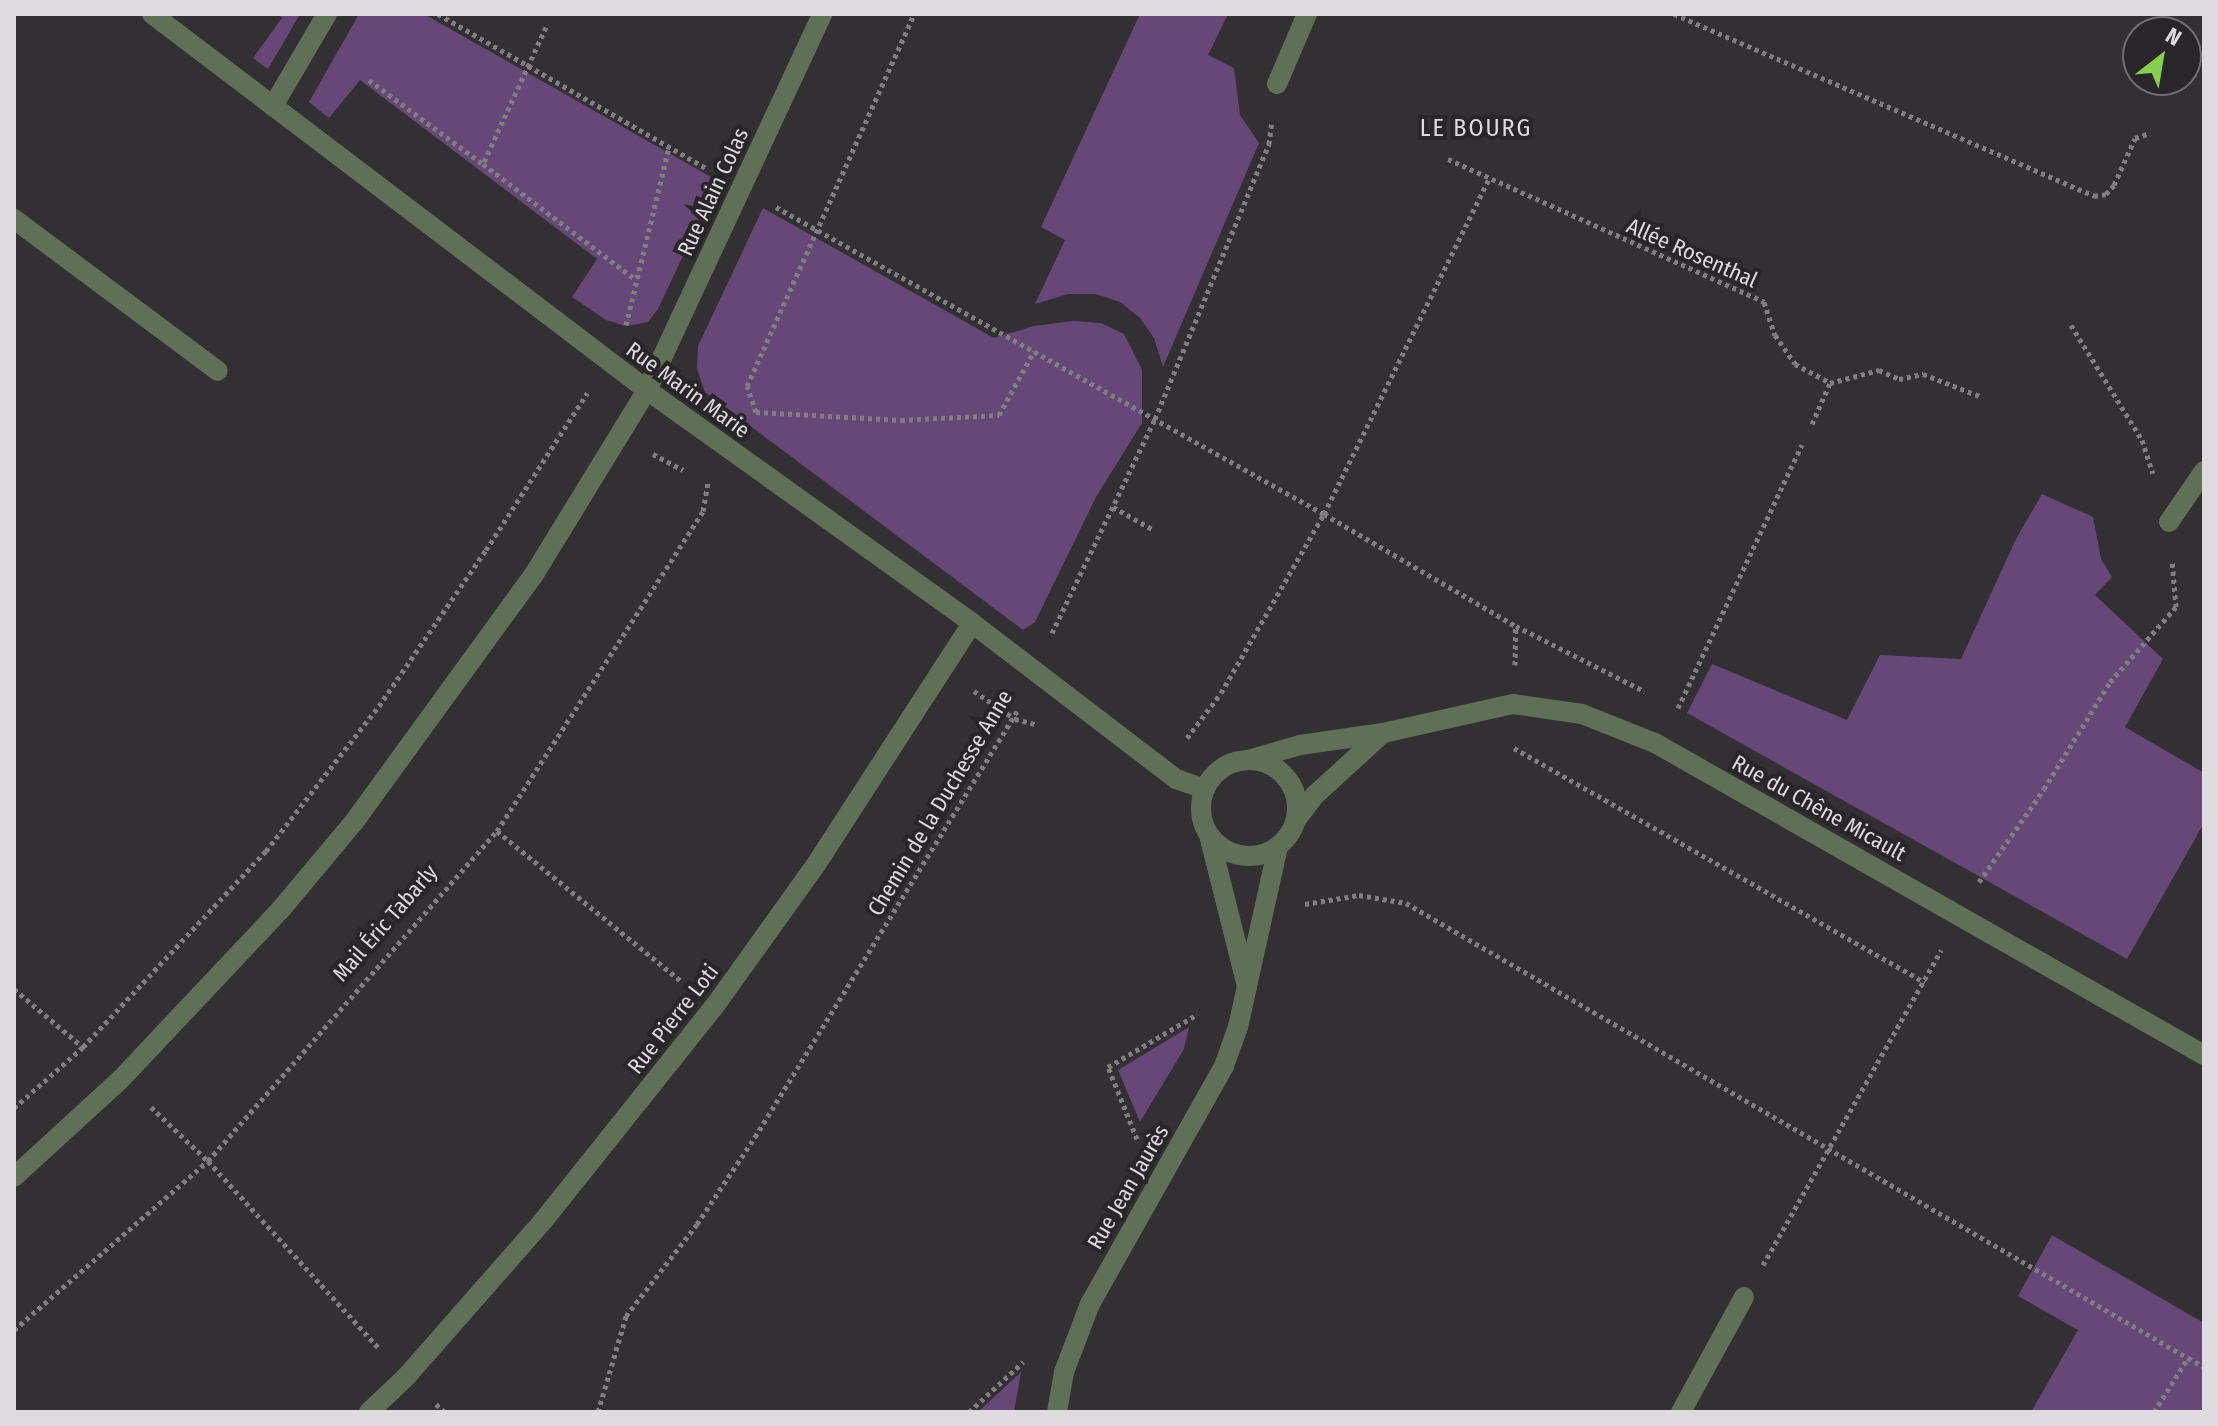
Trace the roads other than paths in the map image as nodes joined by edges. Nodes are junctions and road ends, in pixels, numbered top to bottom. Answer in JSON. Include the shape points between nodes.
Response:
{"nodes":[{"id":1,"x":152,"y":14,"type":"edge"},
{"id":2,"x":327,"y":14,"type":"edge"},
{"id":3,"x":822,"y":14,"type":"edge"},
{"id":4,"x":1307,"y":14,"type":"edge"},
{"id":5,"x":1277,"y":84,"type":"road end"},
{"id":6,"x":273,"y":106,"type":"junction"},
{"id":7,"x":14,"y":219,"type":"edge"},
{"id":8,"x":218,"y":371,"type":"dead end"},
{"id":9,"x":647,"y":390,"type":"junction"},
{"id":10,"x":2204,"y":471,"type":"edge"},
{"id":11,"x":2169,"y":522,"type":"road end"},
{"id":12,"x":972,"y":623,"type":"junction"},
{"id":13,"x":1383,"y":733,"type":"junction"},
{"id":14,"x":1248,"y":760,"type":"junction"},
{"id":15,"x":1205,"y":789,"type":"junction"},
{"id":16,"x":1296,"y":820,"type":"junction"},
{"id":17,"x":1209,"y":835,"type":"junction"},
{"id":18,"x":1278,"y":847,"type":"junction"},
{"id":19,"x":1247,"y":987,"type":"junction"},
{"id":20,"x":2204,"y":1055,"type":"edge"},
{"id":21,"x":14,"y":1177,"type":"edge"},
{"id":22,"x":1744,"y":1297,"type":"dead end"},
{"id":23,"x":369,"y":1412,"type":"edge"},
{"id":24,"x":1057,"y":1412,"type":"edge"},
{"id":25,"x":1681,"y":1412,"type":"edge"}],
"edges":[{"from":1,"to":6,"type":"street","name":"Rue Marin Marie"},
{"from":2,"to":6,"type":"street"},
{"from":3,"to":9,"type":"street","name":"Rue Alain Colas"},
{"from":4,"to":5,"type":"street"},
{"from":6,"to":9,"type":"street","name":"Rue Marin Marie"},
{"from":7,"to":8,"type":"street"},
{"from":9,"to":12,"type":"street","name":"Rue Marin Marie"},
{"from":9,"to":21,"type":"street","via":[[533,576],[354,822],[282,908],[121,1079]]},
{"from":10,"to":11,"type":"street"},
{"from":12,"to":15,"type":"street","name":"Rue Marin Marie","via":[[1176,779]]},
{"from":12,"to":23,"type":"street","name":"Rue Pierre Loti","via":[[817,863],[714,1007],[543,1221]]},
{"from":13,"to":14,"type":"street","name":"Rue du Chêne Micault","via":[[1300,745]]},
{"from":13,"to":16,"type":"street","name":"Rue du Chêne Micault","via":[[1315,795]]},
{"from":13,"to":20,"type":"street","name":"Rue du Chêne Micault","via":[[1513,704],[1582,714],[1655,743]]},
{"from":14,"to":15,"type":"street","via":[[1222,768]]},
{"from":14,"to":16,"type":"street","via":[[1262,762],[1287,779],[1294,792]]},
{"from":15,"to":17,"type":"street","via":[[1202,820]]},
{"from":16,"to":18,"type":"street"},
{"from":17,"to":18,"type":"street","via":[[1234,854],[1264,854]]},
{"from":17,"to":19,"type":"street"},
{"from":18,"to":19,"type":"street","name":"Rue Jean Jaurès"},
{"from":19,"to":24,"type":"street","name":"Rue Jean Jaurès","via":[[1224,1066],[1083,1318]]},
{"from":22,"to":25,"type":"street"}]}
